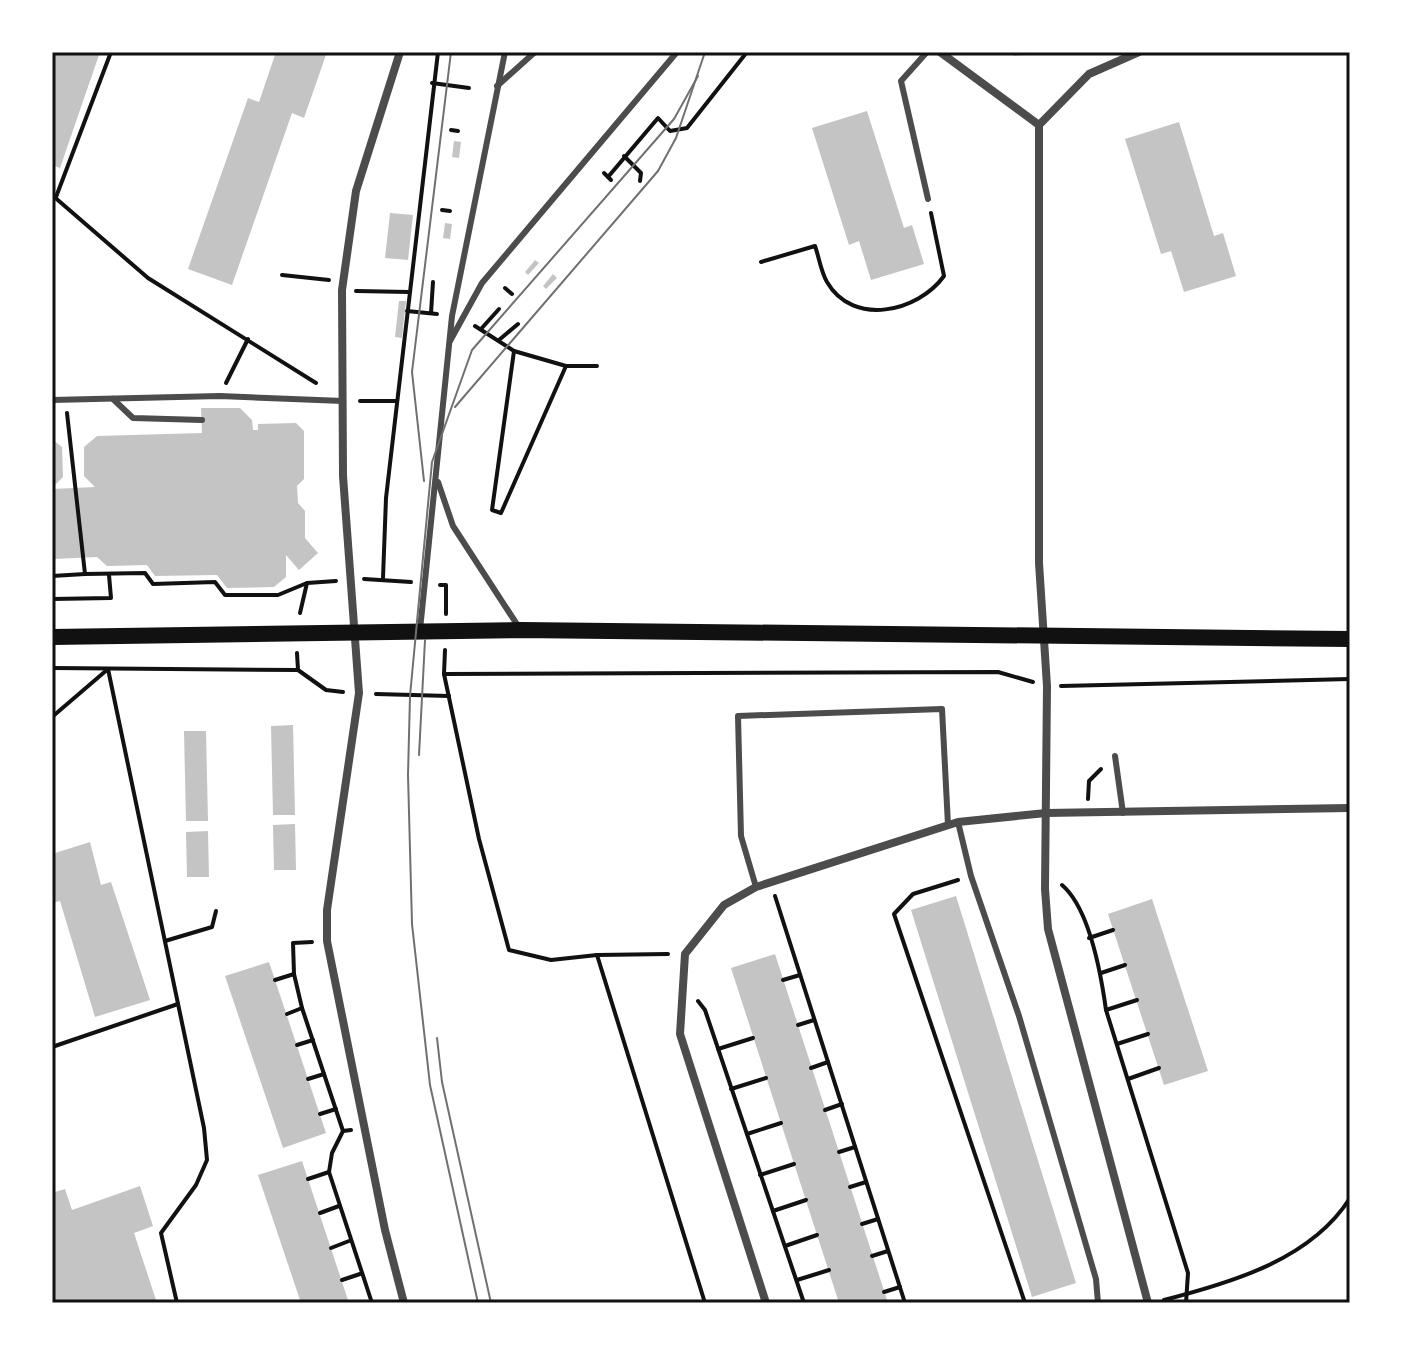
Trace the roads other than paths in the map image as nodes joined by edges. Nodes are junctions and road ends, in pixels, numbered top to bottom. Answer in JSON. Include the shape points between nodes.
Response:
{"nodes":[{"id":1,"x":400,"y":52,"type":"edge"},
{"id":2,"x":505,"y":52,"type":"edge"},
{"id":3,"x":535,"y":52,"type":"edge"},
{"id":4,"x":677,"y":52,"type":"edge"},
{"id":5,"x":927,"y":52,"type":"edge"},
{"id":6,"x":940,"y":52,"type":"edge"},
{"id":7,"x":1139,"y":52,"type":"edge"},
{"id":8,"x":497,"y":86,"type":"junction"},
{"id":9,"x":1039,"y":125,"type":"junction"},
{"id":10,"x":928,"y":199,"type":"road end"},
{"id":11,"x":448,"y":344,"type":"junction"},
{"id":12,"x":113,"y":399,"type":"junction"},
{"id":13,"x":52,"y":400,"type":"edge"},
{"id":14,"x":343,"y":401,"type":"junction"},
{"id":15,"x":202,"y":420,"type":"dead end"},
{"id":16,"x":437,"y":479,"type":"junction"},
{"id":17,"x":521,"y":630,"type":"junction"},
{"id":18,"x":420,"y":633,"type":"junction"},
{"id":19,"x":355,"y":634,"type":"junction"},
{"id":20,"x":1046,"y":634,"type":"junction"},
{"id":21,"x":52,"y":637,"type":"edge"},
{"id":22,"x":1350,"y":639,"type":"edge"},
{"id":23,"x":1115,"y":756,"type":"road end"},
{"id":24,"x":1350,"y":808,"type":"edge"},
{"id":25,"x":1046,"y":813,"type":"junction"},
{"id":26,"x":1123,"y":813,"type":"junction"},
{"id":27,"x":958,"y":822,"type":"junction"},
{"id":28,"x":948,"y":825,"type":"junction"},
{"id":29,"x":756,"y":887,"type":"junction"},
{"id":30,"x":404,"y":1303,"type":"edge"},
{"id":31,"x":766,"y":1303,"type":"edge"},
{"id":32,"x":1098,"y":1303,"type":"edge"},
{"id":33,"x":1148,"y":1303,"type":"edge"}],
"edges":[{"from":1,"to":14,"type":"street","via":[[356,191],[343,286]]},
{"from":2,"to":8,"type":"lane"},
{"from":3,"to":8,"type":"lane"},
{"from":4,"to":11,"type":"lane","via":[[482,283]]},
{"from":5,"to":10,"type":"lane","via":[[901,81]]},
{"from":6,"to":9,"type":"street"},
{"from":7,"to":9,"type":"street","via":[[1089,74]]},
{"from":8,"to":11,"type":"lane"},
{"from":9,"to":20,"type":"street","via":[[1039,563]]},
{"from":11,"to":16,"type":"lane"},
{"from":12,"to":13,"type":"lane"},
{"from":12,"to":14,"type":"lane"},
{"from":12,"to":15,"type":"lane","via":[[133,418]]},
{"from":14,"to":19,"type":"street"},
{"from":16,"to":17,"type":"lane","via":[[453,526]]},
{"from":16,"to":18,"type":"lane"},
{"from":17,"to":18,"type":"main road"},
{"from":17,"to":20,"type":"main road"},
{"from":18,"to":19,"type":"main road"},
{"from":19,"to":21,"type":"main road"},
{"from":19,"to":30,"type":"street","via":[[359,693],[327,941]]},
{"from":20,"to":22,"type":"main road"},
{"from":20,"to":25,"type":"street"},
{"from":23,"to":26,"type":"lane"},
{"from":24,"to":26,"type":"street"},
{"from":25,"to":26,"type":"street"},
{"from":25,"to":27,"type":"street"},
{"from":25,"to":33,"type":"street","via":[[1048,929]]},
{"from":27,"to":28,"type":"street"},
{"from":27,"to":32,"type":"lane","via":[[1096,1279]]},
{"from":28,"to":29,"type":"street"},
{"from":28,"to":29,"type":"lane","via":[[942,709],[738,716],[741,836]]},
{"from":29,"to":31,"type":"street","via":[[724,905],[685,954],[680,1034]]}]}
